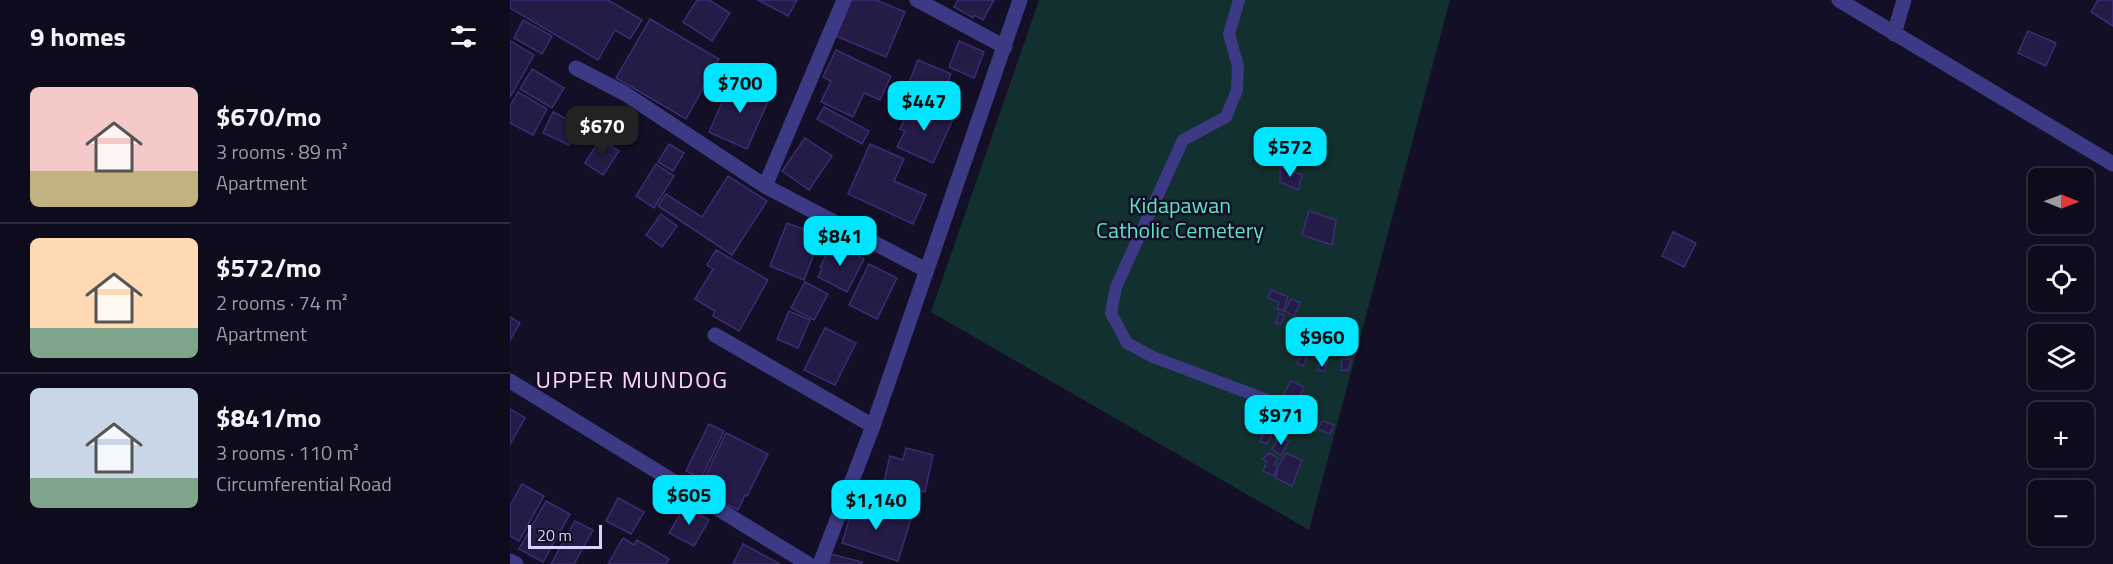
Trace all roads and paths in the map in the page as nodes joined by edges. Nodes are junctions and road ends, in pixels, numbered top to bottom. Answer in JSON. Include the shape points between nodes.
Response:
{"nodes":[{"id":1,"x":844,"y":0,"type":"edge"},
{"id":2,"x":917,"y":0,"type":"edge"},
{"id":3,"x":1020,"y":0,"type":"edge"},
{"id":4,"x":1239,"y":0,"type":"edge"},
{"id":5,"x":1839,"y":0,"type":"edge"},
{"id":6,"x":1904,"y":0,"type":"edge"},
{"id":7,"x":1894,"y":34,"type":"junction"},
{"id":8,"x":1005,"y":46,"type":"junction"},
{"id":9,"x":576,"y":68,"type":"dead end"},
{"id":10,"x":2113,"y":163,"type":"edge"},
{"id":11,"x":765,"y":186,"type":"junction"},
{"id":12,"x":926,"y":270,"type":"junction"},
{"id":13,"x":715,"y":335,"type":"dead end"},
{"id":14,"x":510,"y":381,"type":"edge"},
{"id":15,"x":1294,"y":410,"type":"dead end"},
{"id":16,"x":873,"y":426,"type":"junction"},
{"id":17,"x":510,"y":561,"type":"edge"},
{"id":18,"x":516,"y":564,"type":"edge"},
{"id":19,"x":808,"y":564,"type":"edge"},
{"id":20,"x":820,"y":564,"type":"edge"}],
"edges":[{"from":1,"to":11,"type":"street"},
{"from":2,"to":8,"type":"street"},
{"from":3,"to":8,"type":"street"},
{"from":4,"to":15,"type":"lane","via":[[1229,34],[1238,66],[1237,90],[1226,117],[1183,140],[1116,287],[1111,313],[1127,343],[1153,357]]},
{"from":5,"to":7,"type":"street"},
{"from":6,"to":7,"type":"street"},
{"from":7,"to":10,"type":"street"},
{"from":8,"to":12,"type":"street"},
{"from":9,"to":11,"type":"street","via":[[624,93]]},
{"from":11,"to":12,"type":"street"},
{"from":12,"to":16,"type":"street"},
{"from":13,"to":16,"type":"street"},
{"from":14,"to":19,"type":"street"},
{"from":16,"to":20,"type":"street"},
{"from":17,"to":18,"type":"street"}]}
